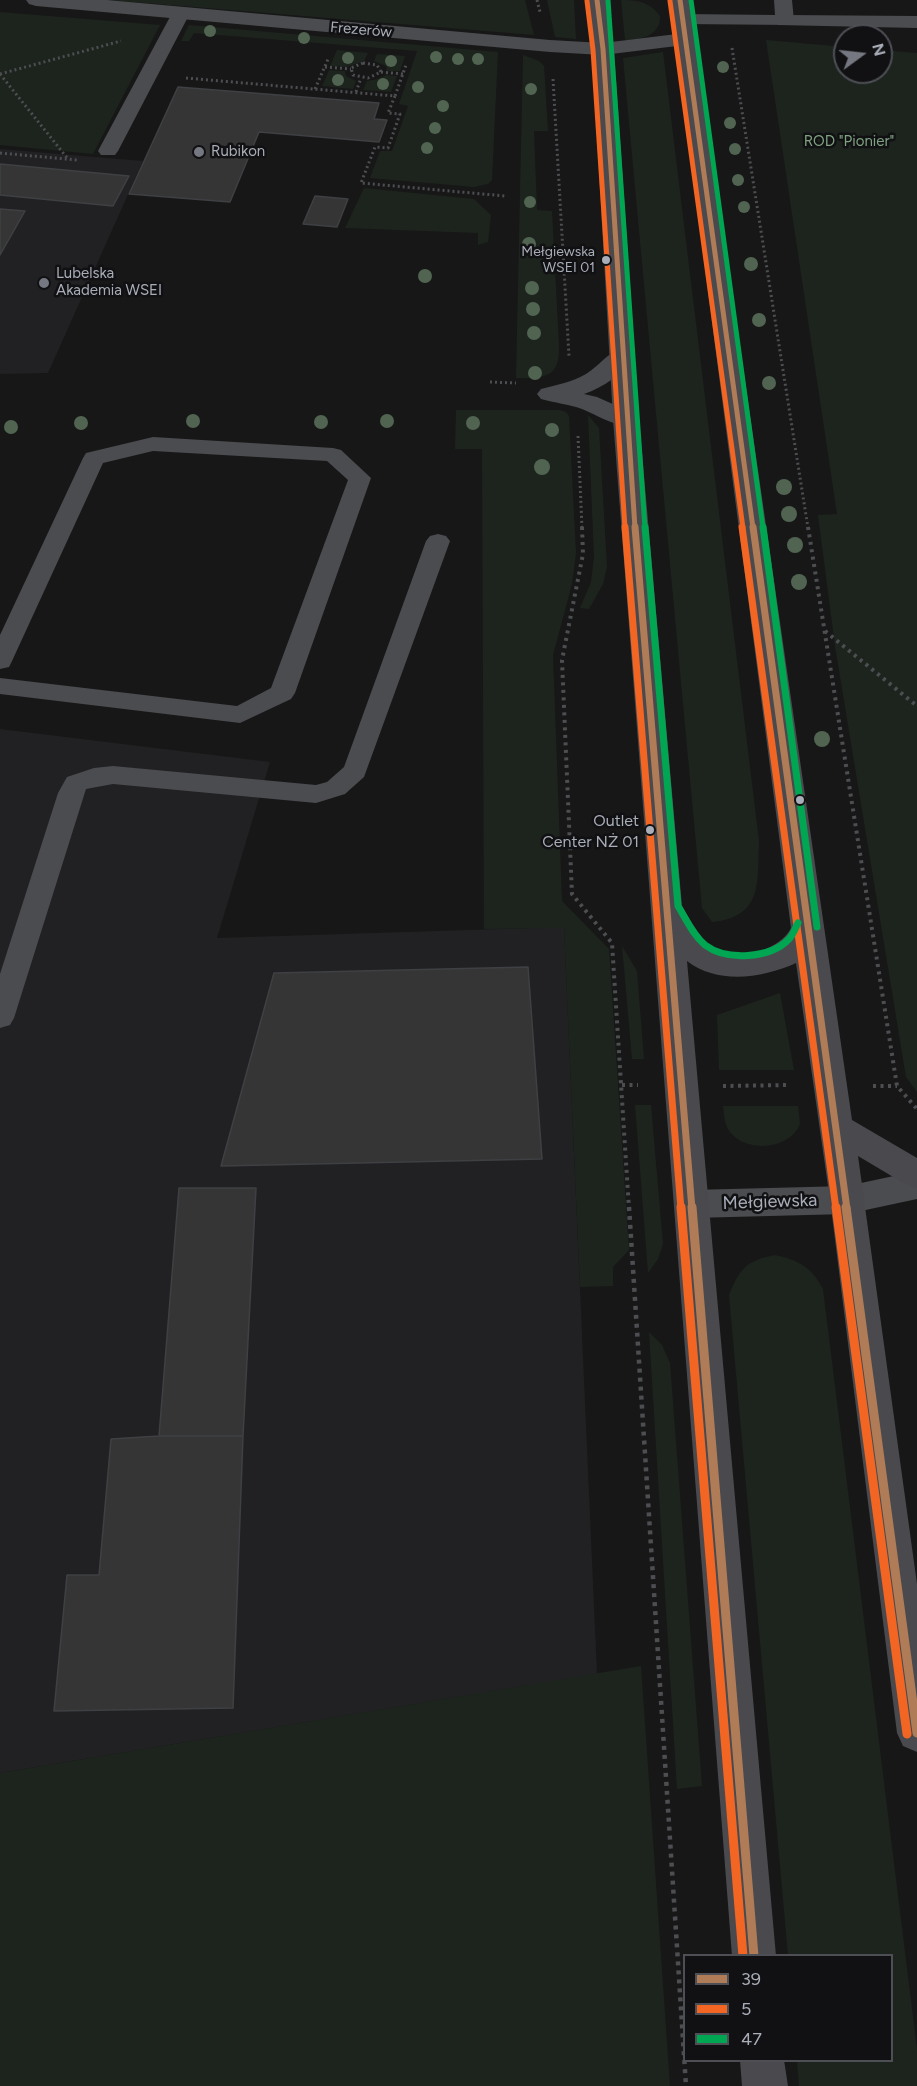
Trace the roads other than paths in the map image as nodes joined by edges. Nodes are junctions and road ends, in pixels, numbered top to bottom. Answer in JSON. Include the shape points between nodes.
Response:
{"nodes":[{"id":1,"x":36,"y":0,"type":"edge"},
{"id":2,"x":597,"y":0,"type":"edge"},
{"id":3,"x":784,"y":10,"type":"edge"},
{"id":4,"x":180,"y":15,"type":"junction"},
{"id":5,"x":683,"y":19,"type":"edge"},
{"id":6,"x":917,"y":22,"type":"edge"},
{"id":7,"x":603,"y":49,"type":"junction"},
{"id":8,"x":108,"y":152,"type":"dead end"},
{"id":9,"x":621,"y":357,"type":"junction"},
{"id":10,"x":626,"y":419,"type":"junction"},
{"id":11,"x":438,"y":541,"type":"dead end"},
{"id":12,"x":0,"y":661,"type":"edge"},
{"id":13,"x":0,"y":686,"type":"edge"},
{"id":14,"x":668,"y":909,"type":"junction"},
{"id":15,"x":807,"y":928,"type":"junction"},
{"id":16,"x":0,"y":1018,"type":"edge"},
{"id":17,"x":836,"y":1127,"type":"junction"},
{"id":18,"x":917,"y":1175,"type":"edge"},
{"id":19,"x":917,"y":1185,"type":"edge"},
{"id":20,"x":847,"y":1200,"type":"junction"},
{"id":21,"x":692,"y":1204,"type":"junction"},
{"id":22,"x":917,"y":1209,"type":"edge"},
{"id":23,"x":917,"y":1733,"type":"edge"},
{"id":24,"x":754,"y":1954,"type":"edge"},
{"id":25,"x":762,"y":2062,"type":"edge"},
{"id":26,"x":765,"y":2086,"type":"edge"}],
"edges":[{"from":1,"to":4,"type":"street","name":"Frezerów"},
{"from":2,"to":7,"type":"main road"},
{"from":3,"to":5,"type":"lane"},
{"from":3,"to":6,"type":"street"},
{"from":4,"to":7,"type":"street","name":"Frezerów"},
{"from":4,"to":8,"type":"lane"},
{"from":5,"to":7,"type":"street","name":"Frezerów"},
{"from":5,"to":15,"type":"main road"},
{"from":7,"to":9,"type":"main road"},
{"from":9,"to":10,"type":"main road"},
{"from":9,"to":10,"type":"street","via":[[596,381],[577,389],[549,389]]},
{"from":10,"to":14,"type":"main road"},
{"from":11,"to":16,"type":"lane","via":[[355,771],[336,788],[316,794],[113,776],[76,783]]},
{"from":12,"to":13,"type":"lane","via":[[94,458],[153,444],[333,455],[360,478],[282,693],[240,715]]},
{"from":14,"to":15,"type":"main road","via":[[689,944],[706,959],[736,965],[768,962],[795,948]]},
{"from":14,"to":21,"type":"main road"},
{"from":15,"to":17,"type":"main road"},
{"from":17,"to":18,"type":"main road"},
{"from":17,"to":20,"type":"main road"},
{"from":19,"to":20,"type":"street","name":"Mełgiewska"},
{"from":20,"to":21,"type":"street","name":"Mełgiewska"},
{"from":20,"to":22,"type":"street","name":"Mełgiewska"},
{"from":20,"to":23,"type":"main road"},
{"from":21,"to":24,"type":"main road"},
{"from":25,"to":26,"type":"main road"}]}
